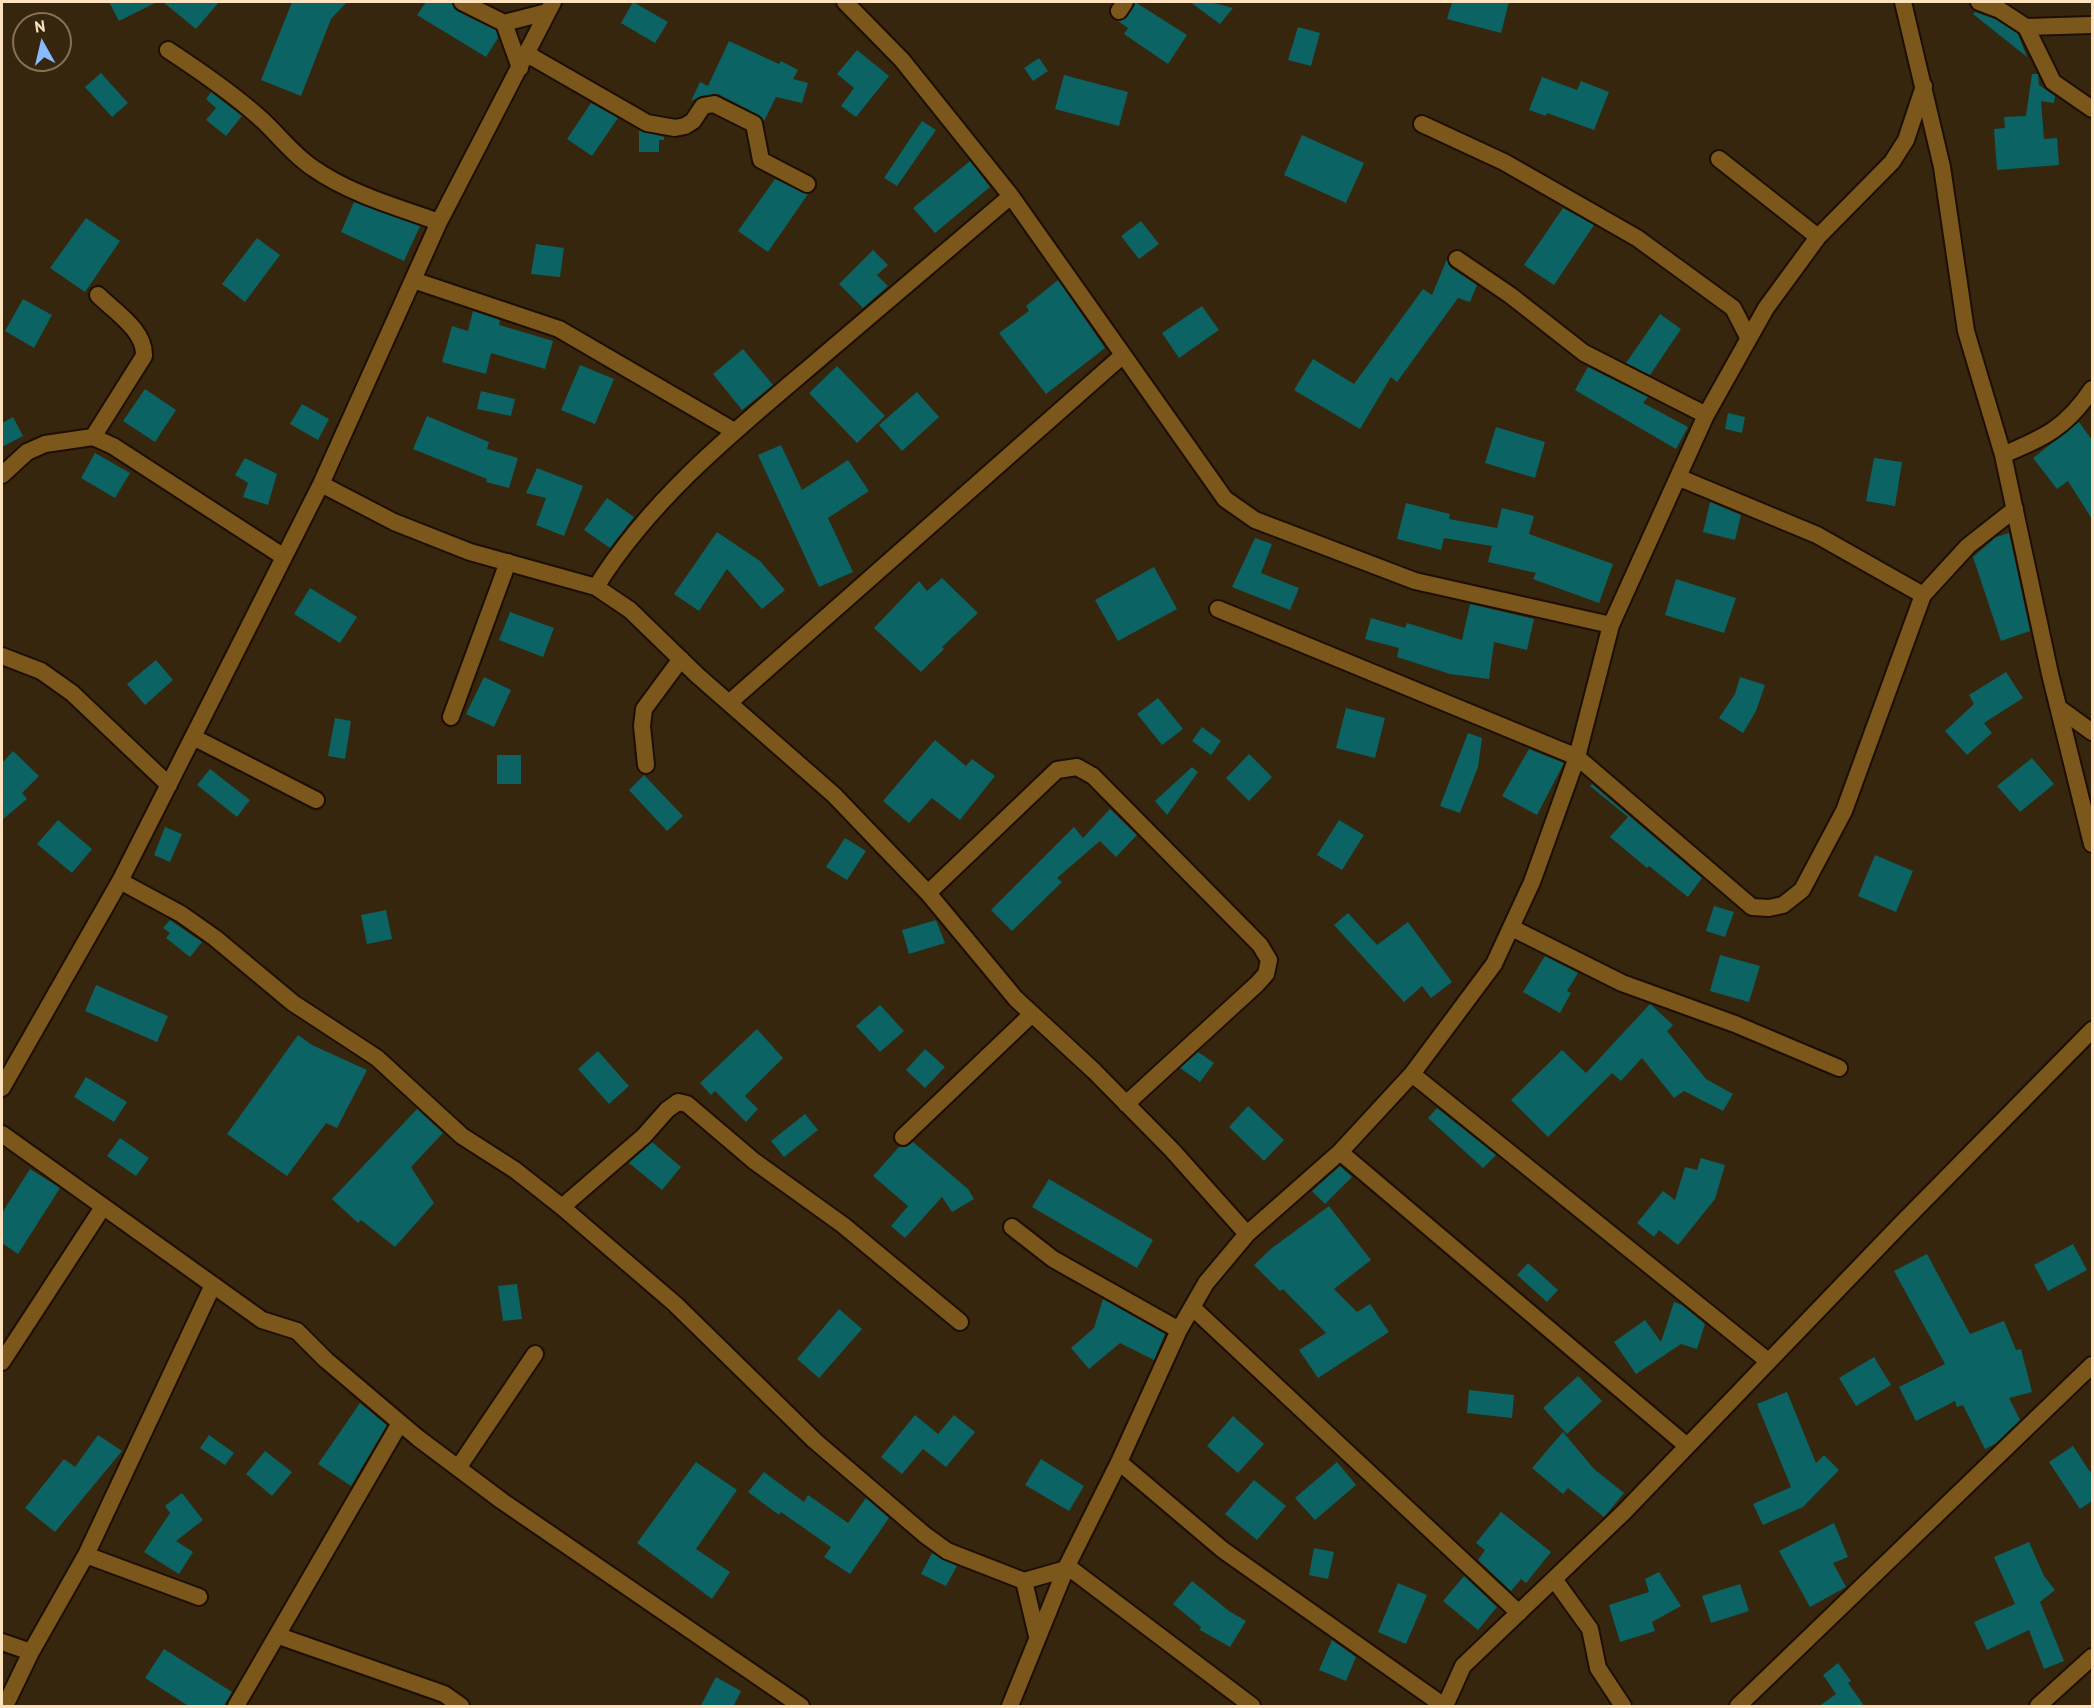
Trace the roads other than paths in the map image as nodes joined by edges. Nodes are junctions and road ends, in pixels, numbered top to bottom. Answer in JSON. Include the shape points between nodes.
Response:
{"nodes":[{"id":1,"x":462,"y":2,"type":"edge"},
{"id":2,"x":845,"y":2,"type":"edge"},
{"id":3,"x":1903,"y":2,"type":"edge"},
{"id":4,"x":1979,"y":2,"type":"edge"},
{"id":5,"x":550,"y":7,"type":"edge"},
{"id":6,"x":504,"y":23,"type":"junction"},
{"id":7,"x":2092,"y":25,"type":"edge"},
{"id":8,"x":2026,"y":27,"type":"junction"},
{"id":9,"x":168,"y":50,"type":"dead end"},
{"id":10,"x":523,"y":61,"type":"junction"},
{"id":11,"x":1924,"y":86,"type":"junction"},
{"id":12,"x":2092,"y":109,"type":"edge"},
{"id":13,"x":1422,"y":124,"type":"dead end"},
{"id":14,"x":1719,"y":159,"type":"dead end"},
{"id":15,"x":807,"y":184,"type":"dead end"},
{"id":16,"x":1011,"y":196,"type":"junction"},
{"id":17,"x":439,"y":222,"type":"junction"},
{"id":18,"x":1818,"y":237,"type":"junction"},
{"id":19,"x":1457,"y":259,"type":"dead end"},
{"id":20,"x":413,"y":280,"type":"junction"},
{"id":21,"x":98,"y":295,"type":"dead end"},
{"id":22,"x":1733,"y":308,"type":"junction"},
{"id":23,"x":1766,"y":308,"type":"junction"},
{"id":24,"x":1748,"y":337,"type":"junction"},
{"id":25,"x":1122,"y":356,"type":"junction"},
{"id":26,"x":2092,"y":389,"type":"edge"},
{"id":27,"x":1706,"y":415,"type":"junction"},
{"id":28,"x":734,"y":431,"type":"junction"},
{"id":29,"x":93,"y":437,"type":"junction"},
{"id":30,"x":2003,"y":456,"type":"junction"},
{"id":31,"x":2,"y":475,"type":"edge"},
{"id":32,"x":1680,"y":478,"type":"junction"},
{"id":33,"x":321,"y":484,"type":"junction"},
{"id":34,"x":2014,"y":509,"type":"junction"},
{"id":35,"x":284,"y":557,"type":"junction"},
{"id":36,"x":508,"y":562,"type":"junction"},
{"id":37,"x":596,"y":587,"type":"junction"},
{"id":38,"x":1923,"y":595,"type":"junction"},
{"id":39,"x":1218,"y":609,"type":"dead end"},
{"id":40,"x":1611,"y":625,"type":"junction"},
{"id":41,"x":2,"y":656,"type":"edge"},
{"id":42,"x":681,"y":659,"type":"junction"},
{"id":43,"x":730,"y":702,"type":"junction"},
{"id":44,"x":2059,"y":708,"type":"junction"},
{"id":45,"x":451,"y":717,"type":"dead end"},
{"id":46,"x":2092,"y":732,"type":"edge"},
{"id":47,"x":193,"y":737,"type":"junction"},
{"id":48,"x":1577,"y":757,"type":"junction"},
{"id":49,"x":646,"y":765,"type":"dead end"},
{"id":50,"x":169,"y":785,"type":"junction"},
{"id":51,"x":315,"y":800,"type":"dead end"},
{"id":52,"x":2092,"y":844,"type":"edge"},
{"id":53,"x":120,"y":881,"type":"junction"},
{"id":54,"x":928,"y":894,"type":"junction"},
{"id":55,"x":1512,"y":928,"type":"junction"},
{"id":56,"x":1032,"y":1014,"type":"junction"},
{"id":57,"x":2092,"y":1030,"type":"edge"},
{"id":58,"x":1839,"y":1068,"type":"dead end"},
{"id":59,"x":1412,"y":1074,"type":"junction"},
{"id":60,"x":2,"y":1088,"type":"edge"},
{"id":61,"x":1126,"y":1104,"type":"junction"},
{"id":62,"x":2,"y":1134,"type":"edge"},
{"id":63,"x":903,"y":1137,"type":"dead end"},
{"id":64,"x":1340,"y":1152,"type":"junction"},
{"id":65,"x":103,"y":1207,"type":"junction"},
{"id":66,"x":562,"y":1207,"type":"junction"},
{"id":67,"x":1012,"y":1227,"type":"dead end"},
{"id":68,"x":1246,"y":1234,"type":"junction"},
{"id":69,"x":213,"y":1285,"type":"junction"},
{"id":70,"x":1193,"y":1308,"type":"junction"},
{"id":71,"x":960,"y":1322,"type":"dead end"},
{"id":72,"x":1179,"y":1330,"type":"junction"},
{"id":73,"x":535,"y":1354,"type":"dead end"},
{"id":74,"x":1768,"y":1361,"type":"junction"},
{"id":75,"x":2,"y":1362,"type":"edge"},
{"id":76,"x":2092,"y":1365,"type":"edge"},
{"id":77,"x":400,"y":1423,"type":"junction"},
{"id":78,"x":1687,"y":1446,"type":"junction"},
{"id":79,"x":1119,"y":1462,"type":"junction"},
{"id":80,"x":458,"y":1468,"type":"junction"},
{"id":81,"x":86,"y":1555,"type":"junction"},
{"id":82,"x":1067,"y":1567,"type":"junction"},
{"id":83,"x":1554,"y":1579,"type":"junction"},
{"id":84,"x":1024,"y":1581,"type":"junction"},
{"id":85,"x":199,"y":1597,"type":"dead end"},
{"id":86,"x":1519,"y":1613,"type":"junction"},
{"id":87,"x":279,"y":1636,"type":"junction"},
{"id":88,"x":1037,"y":1636,"type":"junction"},
{"id":89,"x":2,"y":1642,"type":"edge"},
{"id":90,"x":31,"y":1652,"type":"junction"},
{"id":91,"x":2092,"y":1657,"type":"edge"},
{"id":92,"x":5,"y":1707,"type":"edge"},
{"id":93,"x":236,"y":1707,"type":"edge"},
{"id":94,"x":461,"y":1707,"type":"edge"},
{"id":95,"x":801,"y":1707,"type":"edge"},
{"id":96,"x":1010,"y":1707,"type":"edge"},
{"id":97,"x":1252,"y":1707,"type":"edge"},
{"id":98,"x":1444,"y":1707,"type":"edge"},
{"id":99,"x":1623,"y":1707,"type":"edge"},
{"id":100,"x":1738,"y":1707,"type":"edge"},
{"id":101,"x":2038,"y":1707,"type":"edge"}],
"edges":[{"from":1,"to":6,"type":"street"},
{"from":2,"to":16,"type":"street","via":[[902,60]]},
{"from":3,"to":11,"type":"street"},
{"from":4,"to":8,"type":"street"},
{"from":5,"to":6,"type":"street"},
{"from":5,"to":10,"type":"street"},
{"from":6,"to":10,"type":"street"},
{"from":7,"to":8,"type":"street"},
{"from":8,"to":12,"type":"street","via":[[2053,82]]},
{"from":9,"to":17,"type":"street","via":[[239,99],[314,170],[374,199]]},
{"from":10,"to":15,"type":"street","via":[[646,123],[685,126],[703,106],[714,104],[754,124],[761,160]]},
{"from":10,"to":17,"type":"street"},
{"from":11,"to":18,"type":"street","via":[[1906,140],[1892,162]]},
{"from":11,"to":30,"type":"street","via":[[1942,167],[1966,331]]},
{"from":13,"to":22,"type":"street","via":[[1564,194],[1637,238]]},
{"from":14,"to":18,"type":"street"},
{"from":16,"to":25,"type":"street"},
{"from":16,"to":28,"type":"street"},
{"from":17,"to":20,"type":"street"},
{"from":18,"to":23,"type":"street"},
{"from":19,"to":27,"type":"street","via":[[1584,353]]},
{"from":20,"to":28,"type":"street","via":[[559,329]]},
{"from":20,"to":33,"type":"street"},
{"from":21,"to":29,"type":"street","via":[[139,335],[144,356]]},
{"from":22,"to":23,"type":"street"},
{"from":22,"to":24,"type":"street"},
{"from":23,"to":24,"type":"street"},
{"from":24,"to":27,"type":"street"},
{"from":25,"to":40,"type":"street","via":[[1217,490],[1243,514],[1415,581]]},
{"from":25,"to":43,"type":"street"},
{"from":26,"to":30,"type":"street","via":[[2076,413],[2046,437]]},
{"from":27,"to":32,"type":"street"},
{"from":28,"to":37,"type":"street","via":[[645,521],[617,553]]},
{"from":29,"to":31,"type":"street","via":[[45,444],[27,452]]},
{"from":29,"to":35,"type":"street","via":[[113,446]]},
{"from":30,"to":34,"type":"street"},
{"from":32,"to":38,"type":"street","via":[[1817,535]]},
{"from":32,"to":40,"type":"street"},
{"from":33,"to":35,"type":"street"},
{"from":33,"to":36,"type":"street","via":[[394,522],[470,552]]},
{"from":34,"to":38,"type":"street","via":[[1968,546]]},
{"from":34,"to":44,"type":"street"},
{"from":35,"to":47,"type":"street"},
{"from":36,"to":37,"type":"street"},
{"from":36,"to":45,"type":"street"},
{"from":37,"to":42,"type":"street","via":[[630,610]]},
{"from":38,"to":48,"type":"street","via":[[1844,811],[1802,890],[1784,905],[1752,907]]},
{"from":39,"to":48,"type":"street"},
{"from":40,"to":48,"type":"street"},
{"from":41,"to":50,"type":"street","via":[[41,671],[72,693]]},
{"from":42,"to":43,"type":"street"},
{"from":42,"to":49,"type":"street","via":[[644,709]]},
{"from":43,"to":54,"type":"street","via":[[834,795]]},
{"from":44,"to":46,"type":"street"},
{"from":44,"to":52,"type":"street"},
{"from":47,"to":50,"type":"street"},
{"from":47,"to":51,"type":"street"},
{"from":48,"to":55,"type":"street"},
{"from":50,"to":53,"type":"street"},
{"from":53,"to":60,"type":"street"},
{"from":53,"to":66,"type":"street","via":[[215,938],[293,1003],[376,1058],[462,1136]]},
{"from":54,"to":56,"type":"street"},
{"from":54,"to":61,"type":"street","via":[[1057,770],[1077,767],[1093,776],[1260,945],[1269,960],[1266,974]]},
{"from":55,"to":58,"type":"street","via":[[1622,983],[1735,1024]]},
{"from":55,"to":59,"type":"street","via":[[1494,964]]},
{"from":56,"to":61,"type":"street"},
{"from":56,"to":63,"type":"street"},
{"from":57,"to":74,"type":"street"},
{"from":59,"to":64,"type":"street"},
{"from":59,"to":74,"type":"street"},
{"from":61,"to":68,"type":"street"},
{"from":62,"to":65,"type":"street"},
{"from":64,"to":68,"type":"street"},
{"from":64,"to":78,"type":"street"},
{"from":65,"to":69,"type":"street"},
{"from":65,"to":75,"type":"street"},
{"from":66,"to":71,"type":"street","via":[[645,1136],[667,1110],[678,1102],[687,1104]]},
{"from":66,"to":84,"type":"street","via":[[675,1304],[815,1441],[924,1535],[947,1551]]},
{"from":67,"to":72,"type":"street","via":[[1053,1259]]},
{"from":68,"to":70,"type":"street","via":[[1206,1283]]},
{"from":69,"to":77,"type":"street","via":[[262,1320],[297,1331],[308,1339],[326,1360]]},
{"from":69,"to":81,"type":"street"},
{"from":70,"to":72,"type":"street"},
{"from":70,"to":86,"type":"street"},
{"from":72,"to":79,"type":"street"},
{"from":73,"to":80,"type":"street"},
{"from":74,"to":78,"type":"street"},
{"from":76,"to":100,"type":"street"},
{"from":77,"to":80,"type":"street"},
{"from":77,"to":87,"type":"street"},
{"from":78,"to":83,"type":"street"},
{"from":79,"to":82,"type":"street"},
{"from":79,"to":98,"type":"street","via":[[1223,1550]]},
{"from":80,"to":95,"type":"street"},
{"from":81,"to":85,"type":"street"},
{"from":81,"to":90,"type":"street"},
{"from":82,"to":84,"type":"street"},
{"from":82,"to":88,"type":"street"},
{"from":82,"to":97,"type":"street"},
{"from":83,"to":86,"type":"street"},
{"from":83,"to":99,"type":"street","via":[[1590,1629],[1598,1668]]},
{"from":84,"to":88,"type":"street"},
{"from":86,"to":98,"type":"street","via":[[1463,1666]]},
{"from":87,"to":93,"type":"street"},
{"from":87,"to":94,"type":"street","via":[[444,1694]]},
{"from":88,"to":96,"type":"street"},
{"from":89,"to":90,"type":"street"},
{"from":90,"to":92,"type":"street"},
{"from":91,"to":101,"type":"street"}]}
